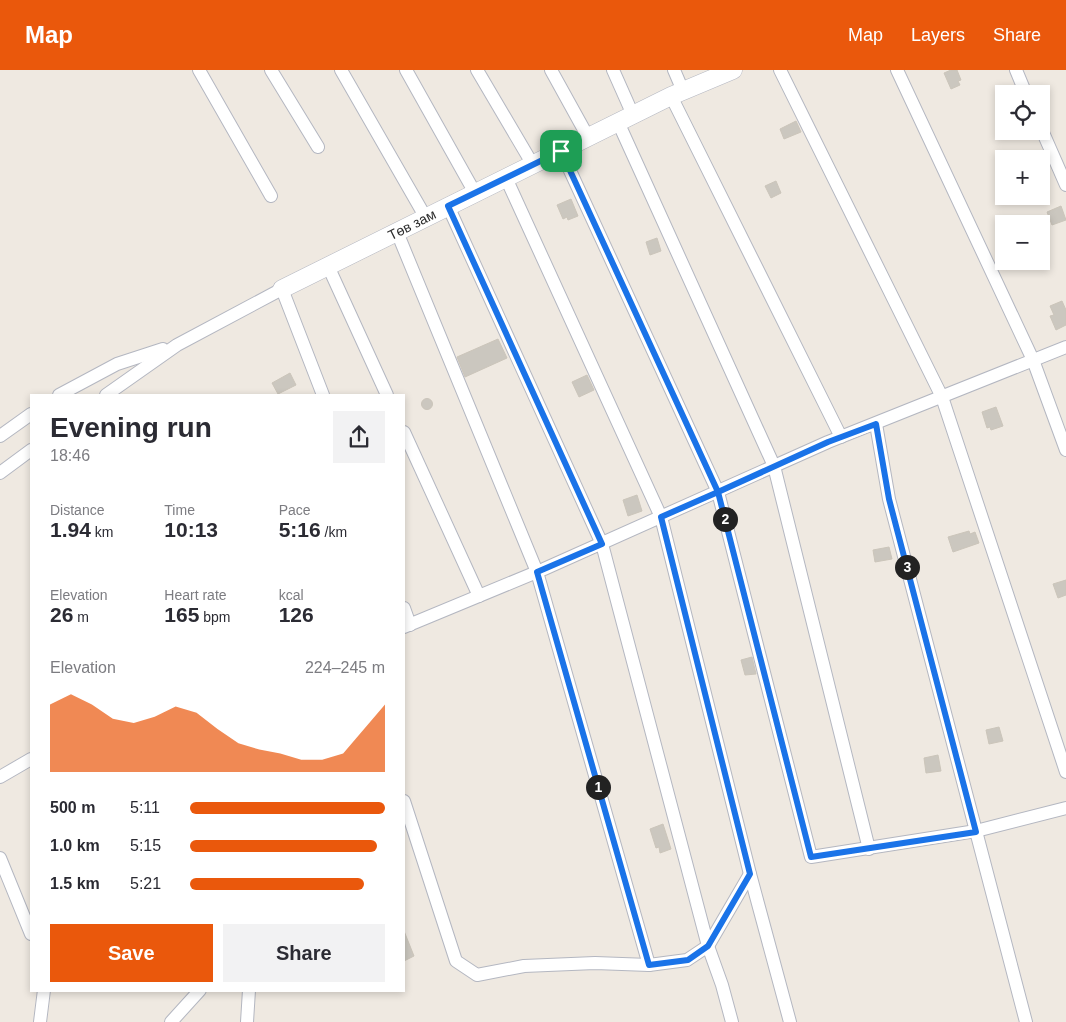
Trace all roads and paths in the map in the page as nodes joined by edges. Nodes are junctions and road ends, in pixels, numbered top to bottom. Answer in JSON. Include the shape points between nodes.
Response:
{"nodes":[{"id":1,"x":199,"y":70,"type":"edge"},
{"id":2,"x":271,"y":70,"type":"edge"},
{"id":3,"x":342,"y":70,"type":"edge"},
{"id":4,"x":406,"y":70,"type":"edge"},
{"id":5,"x":477,"y":70,"type":"edge"},
{"id":6,"x":551,"y":70,"type":"edge"},
{"id":7,"x":613,"y":70,"type":"edge"},
{"id":8,"x":674,"y":70,"type":"edge"},
{"id":9,"x":733,"y":70,"type":"edge"},
{"id":10,"x":780,"y":70,"type":"edge"},
{"id":11,"x":897,"y":70,"type":"edge"},
{"id":12,"x":1016,"y":70,"type":"edge"},
{"id":13,"x":1022,"y":85,"type":"edge"},
{"id":14,"x":677,"y":94,"type":"junction"},
{"id":15,"x":626,"y":119,"type":"junction"},
{"id":16,"x":588,"y":137,"type":"junction"},
{"id":17,"x":1046,"y":140,"type":"edge"},
{"id":18,"x":318,"y":147,"type":"dead end"},
{"id":19,"x":561,"y":151,"type":"junction"},
{"id":20,"x":533,"y":165,"type":"junction"},
{"id":21,"x":506,"y":178,"type":"junction"},
{"id":22,"x":1066,"y":185,"type":"edge"},
{"id":23,"x":475,"y":193,"type":"junction"},
{"id":24,"x":271,"y":196,"type":"dead end"},
{"id":25,"x":448,"y":206,"type":"junction"},
{"id":26,"x":426,"y":218,"type":"junction"},
{"id":27,"x":397,"y":232,"type":"junction"},
{"id":28,"x":328,"y":266,"type":"junction"},
{"id":29,"x":282,"y":289,"type":"junction"},
{"id":30,"x":177,"y":344,"type":"junction"},
{"id":31,"x":1066,"y":347,"type":"edge"},
{"id":32,"x":1033,"y":360,"type":"junction"},
{"id":33,"x":60,"y":394,"type":"edge"},
{"id":34,"x":107,"y":394,"type":"edge"},
{"id":35,"x":322,"y":394,"type":"edge"},
{"id":36,"x":387,"y":394,"type":"edge"},
{"id":37,"x":942,"y":396,"type":"junction"},
{"id":38,"x":30,"y":415,"type":"edge"},
{"id":39,"x":876,"y":424,"type":"junction"},
{"id":40,"x":405,"y":434,"type":"edge"},
{"id":41,"x":0,"y":436,"type":"edge"},
{"id":42,"x":841,"y":437,"type":"junction"},
{"id":43,"x":1066,"y":450,"type":"edge"},
{"id":44,"x":30,"y":451,"type":"edge"},
{"id":45,"x":774,"y":466,"type":"junction"},
{"id":46,"x":0,"y":473,"type":"edge"},
{"id":47,"x":718,"y":492,"type":"junction"},
{"id":48,"x":661,"y":517,"type":"junction"},
{"id":49,"x":602,"y":544,"type":"junction"},
{"id":50,"x":537,"y":572,"type":"junction"},
{"id":51,"x":478,"y":596,"type":"junction"},
{"id":52,"x":407,"y":626,"type":"edge"},
{"id":53,"x":30,"y":760,"type":"edge"},
{"id":54,"x":1066,"y":772,"type":"edge"},
{"id":55,"x":0,"y":777,"type":"edge"},
{"id":56,"x":405,"y":805,"type":"edge"},
{"id":57,"x":1066,"y":808,"type":"edge"},
{"id":58,"x":976,"y":832,"type":"junction"},
{"id":59,"x":869,"y":849,"type":"junction"},
{"id":60,"x":0,"y":858,"type":"edge"},
{"id":61,"x":750,"y":874,"type":"junction"},
{"id":62,"x":30,"y":932,"type":"edge"},
{"id":63,"x":708,"y":946,"type":"junction"},
{"id":64,"x":649,"y":965,"type":"junction"},
{"id":65,"x":44,"y":992,"type":"edge"},
{"id":66,"x":198,"y":992,"type":"edge"},
{"id":67,"x":249,"y":992,"type":"edge"},
{"id":68,"x":40,"y":1022,"type":"edge"},
{"id":69,"x":171,"y":1022,"type":"edge"},
{"id":70,"x":247,"y":1022,"type":"edge"},
{"id":71,"x":732,"y":1022,"type":"edge"},
{"id":72,"x":790,"y":1022,"type":"edge"},
{"id":73,"x":1026,"y":1022,"type":"edge"}],
"edges":[{"from":1,"to":24,"type":"street"},
{"from":2,"to":18,"type":"street"},
{"from":3,"to":26,"type":"street"},
{"from":4,"to":23,"type":"street"},
{"from":5,"to":20,"type":"street"},
{"from":6,"to":16,"type":"street"},
{"from":7,"to":15,"type":"street"},
{"from":8,"to":14,"type":"street"},
{"from":9,"to":14,"type":"street","name":"Төв зам"},
{"from":10,"to":37,"type":"street"},
{"from":11,"to":32,"type":"street"},
{"from":12,"to":13,"type":"street"},
{"from":14,"to":15,"type":"street","name":"Төв зам"},
{"from":14,"to":42,"type":"street"},
{"from":15,"to":16,"type":"street","name":"Төв зам"},
{"from":15,"to":45,"type":"street"},
{"from":16,"to":19,"type":"street","name":"Төв зам"},
{"from":17,"to":22,"type":"street"},
{"from":19,"to":20,"type":"street","name":"Төв зам"},
{"from":19,"to":47,"type":"street"},
{"from":20,"to":21,"type":"street","name":"Төв зам"},
{"from":21,"to":23,"type":"street","name":"Төв зам"},
{"from":21,"to":48,"type":"street"},
{"from":23,"to":25,"type":"street","name":"Төв зам"},
{"from":25,"to":26,"type":"street","name":"Төв зам"},
{"from":25,"to":49,"type":"street"},
{"from":26,"to":27,"type":"street","name":"Төв зам"},
{"from":27,"to":28,"type":"street","name":"Төв зам"},
{"from":27,"to":50,"type":"street"},
{"from":28,"to":29,"type":"street","name":"Төв зам"},
{"from":28,"to":36,"type":"street"},
{"from":29,"to":30,"type":"street"},
{"from":29,"to":35,"type":"street"},
{"from":30,"to":33,"type":"street","via":[[117,364]]},
{"from":30,"to":34,"type":"street"},
{"from":31,"to":32,"type":"street"},
{"from":32,"to":37,"type":"street"},
{"from":32,"to":43,"type":"street"},
{"from":37,"to":39,"type":"street"},
{"from":37,"to":54,"type":"street"},
{"from":38,"to":41,"type":"street"},
{"from":39,"to":42,"type":"street"},
{"from":39,"to":58,"type":"street","via":[[889,499]]},
{"from":40,"to":51,"type":"street"},
{"from":42,"to":45,"type":"street"},
{"from":44,"to":46,"type":"street"},
{"from":45,"to":47,"type":"street"},
{"from":45,"to":59,"type":"street"},
{"from":47,"to":48,"type":"street"},
{"from":47,"to":59,"type":"street","via":[[811,857]]},
{"from":48,"to":49,"type":"street"},
{"from":48,"to":61,"type":"street"},
{"from":49,"to":50,"type":"street"},
{"from":49,"to":63,"type":"street"},
{"from":50,"to":51,"type":"street"},
{"from":50,"to":64,"type":"street"},
{"from":51,"to":52,"type":"street"},
{"from":53,"to":55,"type":"street"},
{"from":56,"to":64,"type":"street","via":[[456,962],[477,975],[524,966]]},
{"from":57,"to":58,"type":"street"},
{"from":58,"to":59,"type":"street"},
{"from":58,"to":73,"type":"street"},
{"from":60,"to":62,"type":"street"},
{"from":61,"to":63,"type":"street"},
{"from":61,"to":72,"type":"street"},
{"from":63,"to":64,"type":"street","via":[[688,960]]},
{"from":63,"to":71,"type":"street"},
{"from":65,"to":68,"type":"street"},
{"from":66,"to":69,"type":"street"},
{"from":67,"to":70,"type":"street"}]}
